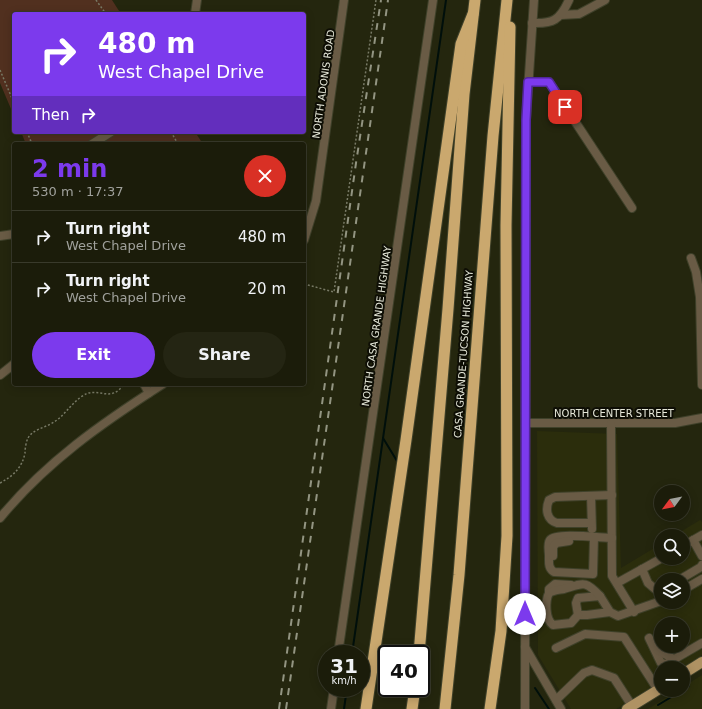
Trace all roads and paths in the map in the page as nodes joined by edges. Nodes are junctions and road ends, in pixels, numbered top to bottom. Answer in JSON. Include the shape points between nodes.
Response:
{"nodes":[{"id":1,"x":96,"y":0,"type":"edge"},
{"id":2,"x":197,"y":0,"type":"edge"},
{"id":3,"x":344,"y":0,"type":"edge"},
{"id":4,"x":376,"y":0,"type":"edge"},
{"id":5,"x":433,"y":0,"type":"edge"},
{"id":6,"x":474,"y":0,"type":"edge"},
{"id":7,"x":507,"y":0,"type":"edge"},
{"id":8,"x":511,"y":0,"type":"edge"},
{"id":9,"x":534,"y":0,"type":"edge"},
{"id":10,"x":569,"y":0,"type":"edge"},
{"id":11,"x":605,"y":0,"type":"edge"},
{"id":12,"x":105,"y":12,"type":"edge"},
{"id":13,"x":196,"y":12,"type":"edge"},
{"id":14,"x":472,"y":14,"type":"junction"},
{"id":15,"x":561,"y":15,"type":"junction"},
{"id":16,"x":532,"y":23,"type":"junction"},
{"id":17,"x":0,"y":70,"type":"edge"},
{"id":18,"x":528,"y":82,"type":"junction"},
{"id":19,"x":12,"y":98,"type":"edge"},
{"id":20,"x":108,"y":134,"type":"edge"},
{"id":21,"x":95,"y":142,"type":"edge"},
{"id":22,"x":632,"y":208,"type":"dead end"},
{"id":23,"x":12,"y":233,"type":"edge"},
{"id":24,"x":306,"y":234,"type":"edge"},
{"id":25,"x":0,"y":236,"type":"edge"},
{"id":26,"x":691,"y":258,"type":"dead end"},
{"id":27,"x":306,"y":285,"type":"edge"},
{"id":28,"x":12,"y":366,"type":"edge"},
{"id":29,"x":0,"y":375,"type":"edge"},
{"id":30,"x":702,"y":385,"type":"edge"},
{"id":31,"x":123,"y":386,"type":"edge"},
{"id":32,"x":145,"y":386,"type":"edge"},
{"id":33,"x":160,"y":386,"type":"edge"},
{"id":34,"x":149,"y":393,"type":"junction"},
{"id":35,"x":702,"y":418,"type":"edge"},
{"id":36,"x":526,"y":423,"type":"junction"},
{"id":37,"x":611,"y":424,"type":"junction"},
{"id":38,"x":0,"y":483,"type":"edge"},
{"id":39,"x":612,"y":495,"type":"junction"},
{"id":40,"x":590,"y":496,"type":"junction"},
{"id":41,"x":0,"y":518,"type":"edge"},
{"id":42,"x":593,"y":533,"type":"junction"},
{"id":43,"x":702,"y":535,"type":"edge"},
{"id":44,"x":612,"y":538,"type":"junction"},
{"id":45,"x":693,"y":540,"type":"junction"},
{"id":46,"x":690,"y":542,"type":"edge"},
{"id":47,"x":702,"y":556,"type":"edge"},
{"id":48,"x":654,"y":562,"type":"edge"},
{"id":49,"x":702,"y":565,"type":"edge"},
{"id":50,"x":642,"y":569,"type":"junction"},
{"id":51,"x":690,"y":574,"type":"edge"},
{"id":52,"x":702,"y":579,"type":"edge"},
{"id":53,"x":616,"y":583,"type":"junction"},
{"id":54,"x":690,"y":586,"type":"edge"},
{"id":55,"x":654,"y":588,"type":"edge"},
{"id":56,"x":600,"y":596,"type":"junction"},
{"id":57,"x":654,"y":604,"type":"edge"},
{"id":58,"x":610,"y":612,"type":"junction"},
{"id":59,"x":634,"y":612,"type":"junction"},
{"id":60,"x":578,"y":614,"type":"junction"},
{"id":61,"x":649,"y":638,"type":"dead end"},
{"id":62,"x":702,"y":643,"type":"edge"},
{"id":63,"x":339,"y":645,"type":"edge"},
{"id":64,"x":420,"y":645,"type":"edge"},
{"id":65,"x":525,"y":646,"type":"junction"},
{"id":66,"x":556,"y":648,"type":"dead end"},
{"id":67,"x":702,"y":662,"type":"edge"},
{"id":68,"x":690,"y":670,"type":"edge"},
{"id":69,"x":654,"y":682,"type":"edge"},
{"id":70,"x":654,"y":692,"type":"edge"},
{"id":71,"x":333,"y":697,"type":"edge"},
{"id":72,"x":414,"y":697,"type":"edge"},
{"id":73,"x":556,"y":700,"type":"junction"},
{"id":74,"x":331,"y":708,"type":"edge"},
{"id":75,"x":629,"y":708,"type":"edge"},
{"id":76,"x":366,"y":709,"type":"edge"},
{"id":77,"x":412,"y":709,"type":"edge"},
{"id":78,"x":445,"y":709,"type":"edge"},
{"id":79,"x":490,"y":709,"type":"edge"},
{"id":80,"x":524,"y":709,"type":"edge"},
{"id":81,"x":561,"y":709,"type":"edge"}],
"edges":[{"from":1,"to":12,"type":"path"},
{"from":2,"to":13,"type":"street"},
{"from":3,"to":24,"type":"street","name":"NORTH ADONIS ROAD","via":[[316,201]]},
{"from":4,"to":27,"type":"path","via":[[334,292]]},
{"from":5,"to":63,"type":"street","name":"NORTH CASA GRANDE HIGHWAY"},
{"from":6,"to":14,"type":"highway","name":"CASA GRANDE-TUCSON HIGHWAY"},
{"from":7,"to":78,"type":"highway","name":"CASA GRANDE-TUCSON HIGHWAY","via":[[493,136],[459,575]]},
{"from":8,"to":79,"type":"highway","via":[[506,225],[507,536],[501,631]]},
{"from":9,"to":16,"type":"street"},
{"from":10,"to":15,"type":"street"},
{"from":11,"to":15,"type":"street","via":[[580,14]]},
{"from":14,"to":64,"type":"highway","name":"CASA GRANDE-TUCSON HIGHWAY"},
{"from":14,"to":76,"type":"highway","via":[[461,44]]},
{"from":15,"to":16,"type":"street","via":[[553,22]]},
{"from":16,"to":18,"type":"street"},
{"from":17,"to":19,"type":"path"},
{"from":18,"to":22,"type":"street","via":[[549,82]]},
{"from":18,"to":36,"type":"street"},
{"from":20,"to":21,"type":"street"},
{"from":23,"to":25,"type":"street"},
{"from":26,"to":30,"type":"street","via":[[700,297]]},
{"from":28,"to":29,"type":"street"},
{"from":31,"to":38,"type":"path","via":[[110,395],[93,392],[83,395],[54,422],[34,431],[27,439],[20,468]]},
{"from":32,"to":34,"type":"street"},
{"from":33,"to":34,"type":"street"},
{"from":34,"to":41,"type":"street","via":[[76,443],[41,473]]},
{"from":35,"to":37,"type":"street","name":"NORTH CENTER STREET","via":[[679,423]]},
{"from":36,"to":37,"type":"street","name":"NORTH CENTER STREET"},
{"from":36,"to":65,"type":"street"},
{"from":37,"to":39,"type":"street"},
{"from":39,"to":40,"type":"street"},
{"from":39,"to":44,"type":"street"},
{"from":40,"to":42,"type":"street"},
{"from":40,"to":42,"type":"street","via":[[555,497],[547,504],[547,514],[552,521]]},
{"from":42,"to":42,"type":"street","via":[[593,574],[554,572],[548,566],[550,540],[556,536]]},
{"from":42,"to":44,"type":"street"},
{"from":43,"to":45,"type":"street"},
{"from":44,"to":53,"type":"street","via":[[612,576]]},
{"from":45,"to":46,"type":"street"},
{"from":45,"to":47,"type":"street"},
{"from":48,"to":50,"type":"street"},
{"from":49,"to":51,"type":"street"},
{"from":50,"to":53,"type":"street"},
{"from":50,"to":55,"type":"street","via":[[648,583]]},
{"from":52,"to":54,"type":"street"},
{"from":53,"to":59,"type":"street"},
{"from":56,"to":58,"type":"street"},
{"from":56,"to":60,"type":"street","via":[[578,598]]},
{"from":56,"to":60,"type":"street","via":[[584,583],[549,592],[547,617],[553,626],[571,623]]},
{"from":57,"to":59,"type":"street"},
{"from":58,"to":59,"type":"street","via":[[618,616]]},
{"from":58,"to":60,"type":"street"},
{"from":61,"to":62,"type":"street","via":[[658,650],[675,660]]},
{"from":65,"to":73,"type":"street"},
{"from":65,"to":80,"type":"street"},
{"from":66,"to":69,"type":"street","via":[[585,634],[624,637]]},
{"from":67,"to":68,"type":"main road"},
{"from":70,"to":75,"type":"main road"},
{"from":71,"to":74,"type":"street"},
{"from":72,"to":77,"type":"highway"},
{"from":73,"to":75,"type":"street","via":[[584,673],[592,670],[614,678]]},
{"from":73,"to":81,"type":"street"}]}
